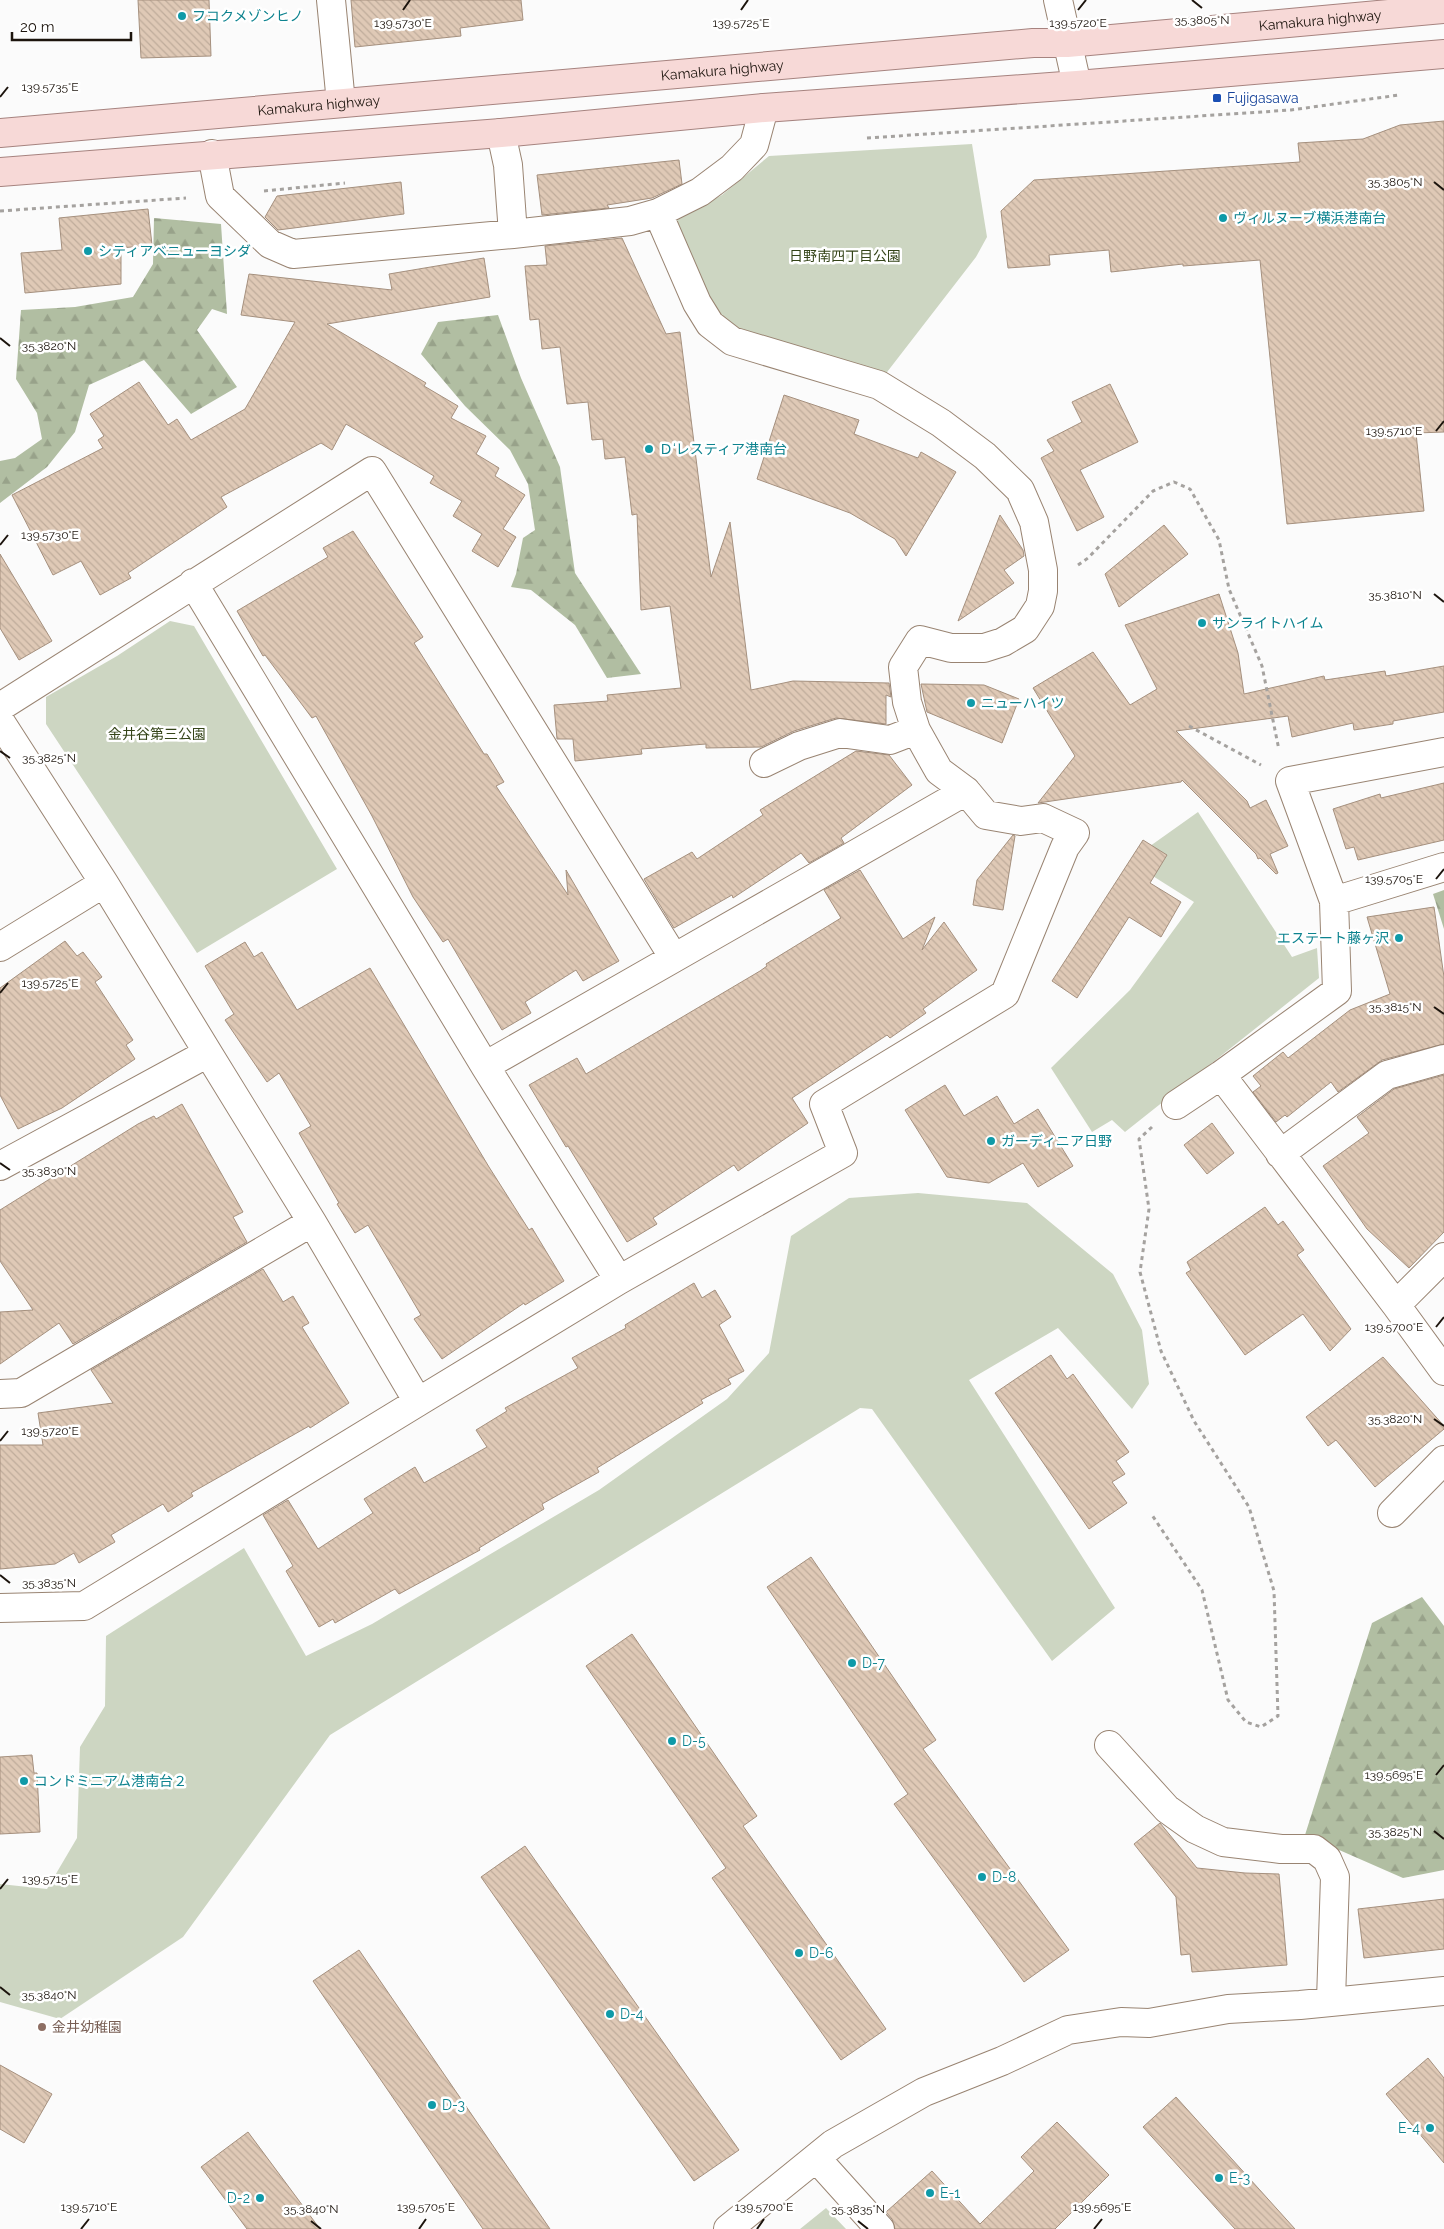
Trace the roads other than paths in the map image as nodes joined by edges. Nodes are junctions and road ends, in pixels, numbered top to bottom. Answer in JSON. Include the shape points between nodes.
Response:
{"nodes":[{"id":1,"x":331,"y":0,"type":"edge"},
{"id":2,"x":1058,"y":0,"type":"edge"},
{"id":3,"x":1441,"y":6,"type":"edge"},
{"id":4,"x":1067,"y":43,"type":"junction"},
{"id":5,"x":1444,"y":54,"type":"edge"},
{"id":6,"x":1077,"y":85,"type":"junction"},
{"id":7,"x":341,"y":104,"type":"junction"},
{"id":8,"x":764,"y":108,"type":"junction"},
{"id":9,"x":0,"y":133,"type":"edge"},
{"id":10,"x":501,"y":133,"type":"junction"},
{"id":11,"x":212,"y":154,"type":"junction"},
{"id":12,"x":0,"y":172,"type":"edge"},
{"id":13,"x":658,"y":213,"type":"junction"},
{"id":14,"x":513,"y":234,"type":"junction"},
{"id":15,"x":192,"y":583,"type":"junction"},
{"id":16,"x":0,"y":707,"type":"edge"},
{"id":17,"x":0,"y":721,"type":"edge"},
{"id":18,"x":916,"y":730,"type":"junction"},
{"id":19,"x":1444,"y":752,"type":"edge"},
{"id":20,"x":764,"y":763,"type":"dead end"},
{"id":21,"x":966,"y":791,"type":"junction"},
{"id":22,"x":1444,"y":867,"type":"edge"},
{"id":23,"x":104,"y":883,"type":"junction"},
{"id":24,"x":1334,"y":901,"type":"junction"},
{"id":25,"x":0,"y":947,"type":"edge"},
{"id":26,"x":674,"y":958,"type":"junction"},
{"id":27,"x":208,"y":1052,"type":"junction"},
{"id":28,"x":1444,"y":1059,"type":"edge"},
{"id":29,"x":485,"y":1066,"type":"junction"},
{"id":30,"x":1221,"y":1075,"type":"junction"},
{"id":31,"x":1176,"y":1105,"type":"road end"},
{"id":32,"x":1280,"y":1154,"type":"junction"},
{"id":33,"x":0,"y":1166,"type":"edge"},
{"id":34,"x":312,"y":1222,"type":"junction"},
{"id":35,"x":1444,"y":1257,"type":"edge"},
{"id":36,"x":619,"y":1280,"type":"junction"},
{"id":37,"x":1396,"y":1305,"type":"junction"},
{"id":38,"x":1444,"y":1372,"type":"edge"},
{"id":39,"x":0,"y":1394,"type":"edge"},
{"id":40,"x":418,"y":1402,"type":"junction"},
{"id":41,"x":1444,"y":1460,"type":"edge"},
{"id":42,"x":1392,"y":1513,"type":"dead end"},
{"id":43,"x":0,"y":1608,"type":"edge"},
{"id":44,"x":1109,"y":1745,"type":"dead end"},
{"id":45,"x":1444,"y":1991,"type":"edge"},
{"id":46,"x":1331,"y":2000,"type":"junction"},
{"id":47,"x":816,"y":2158,"type":"junction"},
{"id":48,"x":728,"y":2229,"type":"edge"},
{"id":49,"x":880,"y":2229,"type":"edge"}],
"edges":[{"from":1,"to":7,"type":"street"},
{"from":2,"to":4,"type":"street"},
{"from":3,"to":4,"type":"main road","name":"Kamakura highway"},
{"from":4,"to":6,"type":"street"},
{"from":4,"to":7,"type":"main road","name":"Kamakura highway","via":[[1033,43]]},
{"from":5,"to":6,"type":"main road"},
{"from":6,"to":8,"type":"main road"},
{"from":7,"to":9,"type":"main road","name":"Kamakura highway"},
{"from":8,"to":10,"type":"main road"},
{"from":8,"to":13,"type":"street","via":[[754,144],[732,168],[700,192]]},
{"from":10,"to":11,"type":"main road"},
{"from":10,"to":14,"type":"street","via":[[508,165]]},
{"from":11,"to":12,"type":"main road"},
{"from":11,"to":14,"type":"street","via":[[220,196],[270,244],[293,254]]},
{"from":13,"to":14,"type":"street","via":[[630,221]]},
{"from":13,"to":18,"type":"street","via":[[697,303],[710,324],[732,341],[879,385],[942,423],[985,456],[1020,490],[1034,522],[1043,570],[1044,591],[1040,606],[1025,629],[984,648],[951,648],[920,640],[903,667],[907,702]]},
{"from":15,"to":16,"type":"street"},
{"from":15,"to":26,"type":"street","via":[[372,471]]},
{"from":15,"to":29,"type":"street"},
{"from":17,"to":23,"type":"street"},
{"from":18,"to":20,"type":"street","via":[[890,740],[840,733],[799,746]]},
{"from":18,"to":21,"type":"street","via":[[939,771]]},
{"from":19,"to":24,"type":"street","via":[[1290,781]]},
{"from":21,"to":26,"type":"street"},
{"from":21,"to":36,"type":"street","via":[[986,815],[1021,821],[1044,818],[1074,833],[1005,994],[824,1104],[843,1153]]},
{"from":22,"to":24,"type":"street"},
{"from":23,"to":25,"type":"street"},
{"from":23,"to":27,"type":"street"},
{"from":24,"to":30,"type":"street","via":[[1337,991]]},
{"from":26,"to":29,"type":"street"},
{"from":27,"to":33,"type":"street"},
{"from":27,"to":34,"type":"street"},
{"from":28,"to":32,"type":"street","via":[[1387,1075]]},
{"from":29,"to":36,"type":"street"},
{"from":30,"to":31,"type":"street"},
{"from":30,"to":32,"type":"street"},
{"from":32,"to":37,"type":"street"},
{"from":34,"to":39,"type":"street","via":[[21,1393]]},
{"from":34,"to":40,"type":"street"},
{"from":35,"to":37,"type":"street"},
{"from":36,"to":40,"type":"street"},
{"from":37,"to":38,"type":"street"},
{"from":40,"to":43,"type":"street","via":[[84,1606]]},
{"from":41,"to":42,"type":"street"},
{"from":44,"to":46,"type":"street","via":[[1162,1804],[1196,1830],[1223,1842],[1281,1849],[1314,1849],[1327,1859],[1335,1877]]},
{"from":45,"to":46,"type":"street"},
{"from":46,"to":47,"type":"street","via":[[1228,2009],[1068,2030],[924,2092],[833,2144]]},
{"from":47,"to":48,"type":"street"},
{"from":47,"to":49,"type":"street"}]}
